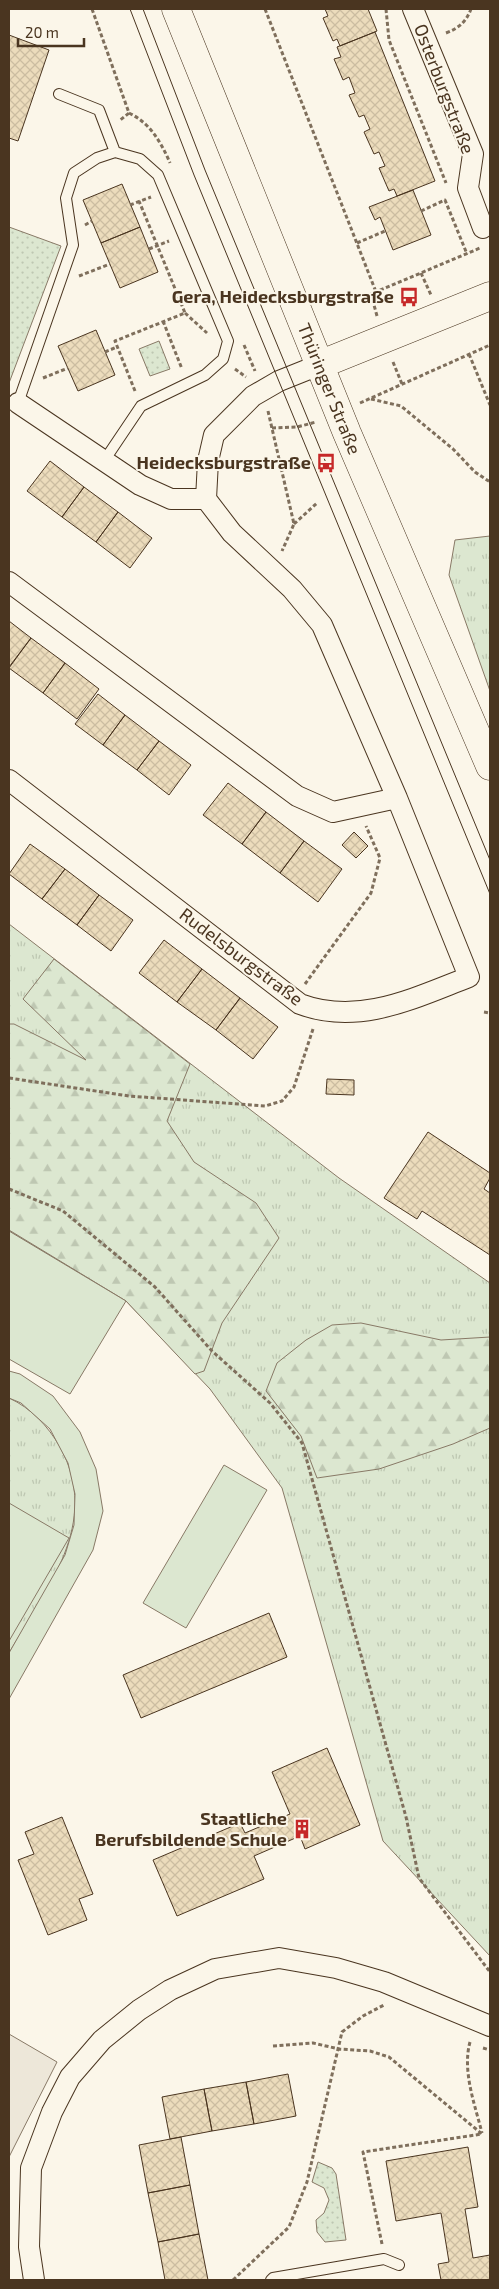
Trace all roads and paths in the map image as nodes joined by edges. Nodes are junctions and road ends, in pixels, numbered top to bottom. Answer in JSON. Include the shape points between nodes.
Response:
{"nodes":[{"id":1,"x":92,"y":9,"type":"edge"},
{"id":2,"x":176,"y":9,"type":"edge"},
{"id":3,"x":264,"y":9,"type":"edge"},
{"id":4,"x":386,"y":9,"type":"edge"},
{"id":5,"x":413,"y":9,"type":"edge"},
{"id":6,"x":471,"y":9,"type":"edge"},
{"id":7,"x":426,"y":41,"type":"junction"},
{"id":8,"x":59,"y":94,"type":"dead end"},
{"id":9,"x":107,"y":131,"type":"junction"},
{"id":10,"x":115,"y":152,"type":"junction"},
{"id":11,"x":448,"y":188,"type":"dead end"},
{"id":12,"x":165,"y":192,"type":"junction"},
{"id":13,"x":452,"y":197,"type":"dead end"},
{"id":14,"x":445,"y":200,"type":"junction"},
{"id":15,"x":139,"y":201,"type":"junction"},
{"id":16,"x":130,"y":204,"type":"dead end"},
{"id":17,"x":421,"y":211,"type":"dead end"},
{"id":18,"x":484,"y":228,"type":"dead end"},
{"id":19,"x":385,"y":230,"type":"dead end"},
{"id":20,"x":183,"y":235,"type":"junction"},
{"id":21,"x":357,"y":243,"type":"junction"},
{"id":22,"x":158,"y":245,"type":"junction"},
{"id":23,"x":149,"y":249,"type":"dead end"},
{"id":24,"x":467,"y":254,"type":"dead end"},
{"id":25,"x":110,"y":264,"type":"dead end"},
{"id":26,"x":60,"y":284,"type":"junction"},
{"id":27,"x":376,"y":292,"type":"dead end"},
{"id":28,"x":490,"y":296,"type":"edge"},
{"id":29,"x":163,"y":321,"type":"junction"},
{"id":30,"x":490,"y":346,"type":"edge"},
{"id":31,"x":117,"y":347,"type":"junction"},
{"id":32,"x":105,"y":352,"type":"dead end"},
{"id":33,"x":469,"y":354,"type":"junction"},
{"id":34,"x":223,"y":359,"type":"junction"},
{"id":35,"x":319,"y":365,"type":"junction"},
{"id":36,"x":188,"y":383,"type":"junction"},
{"id":37,"x":263,"y":390,"type":"junction"},
{"id":38,"x":370,"y":398,"type":"junction"},
{"id":39,"x":18,"y":403,"type":"joint"},
{"id":40,"x":490,"y":404,"type":"edge"},
{"id":41,"x":141,"y":406,"type":"junction"},
{"id":42,"x":338,"y":413,"type":"junction"},
{"id":43,"x":104,"y":460,"type":"junction"},
{"id":44,"x":490,"y":482,"type":"edge"},
{"id":45,"x":206,"y":499,"type":"junction"},
{"id":46,"x":318,"y":503,"type":"dead end"},
{"id":47,"x":294,"y":524,"type":"junction"},
{"id":48,"x":273,"y":571,"type":"junction"},
{"id":49,"x":9,"y":582,"type":"edge"},
{"id":50,"x":490,"y":766,"type":"edge"},
{"id":51,"x":9,"y":780,"type":"edge"},
{"id":52,"x":397,"y":798,"type":"junction"},
{"id":53,"x":358,"y":807,"type":"junction"},
{"id":54,"x":320,"y":964,"type":"dead end"},
{"id":55,"x":319,"y":1011,"type":"junction"},
{"id":56,"x":484,"y":1012,"type":"dead end"},
{"id":57,"x":490,"y":1013,"type":"edge"},
{"id":58,"x":9,"y":1078,"type":"edge"},
{"id":59,"x":9,"y":1189,"type":"edge"},
{"id":60,"x":490,"y":1972,"type":"edge"},
{"id":61,"x":386,"y":2004,"type":"dead end"},
{"id":62,"x":490,"y":2026,"type":"edge"},
{"id":63,"x":462,"y":2038,"type":"dead end"},
{"id":64,"x":470,"y":2042,"type":"junction"},
{"id":65,"x":273,"y":2046,"type":"dead end"},
{"id":66,"x":339,"y":2049,"type":"junction"},
{"id":67,"x":490,"y":2050,"type":"edge"},
{"id":68,"x":482,"y":2134,"type":"junction"},
{"id":69,"x":384,"y":2258,"type":"junction"},
{"id":70,"x":399,"y":2266,"type":"dead end"},
{"id":71,"x":34,"y":2280,"type":"edge"},
{"id":72,"x":234,"y":2280,"type":"edge"},
{"id":73,"x":271,"y":2280,"type":"edge"}],
"edges":[{"from":1,"to":9,"type":"path","via":[[129,114]]},
{"from":2,"to":35,"type":"main road","name":"Thüringer Straße"},
{"from":3,"to":21,"type":"path"},
{"from":4,"to":11,"type":"path","via":[[389,40]]},
{"from":5,"to":7,"type":"street","name":"Osterburgstraße"},
{"from":6,"to":7,"type":"path","via":[[457,28]]},
{"from":7,"to":18,"type":"street","name":"Osterburgstraße","via":[[473,154],[468,188]]},
{"from":8,"to":9,"type":"lane","via":[[99,110]]},
{"from":9,"to":10,"type":"lane"},
{"from":10,"to":12,"type":"lane","via":[[140,159],[158,175]]},
{"from":10,"to":26,"type":"lane","via":[[97,158],[74,173],[66,198],[73,245]]},
{"from":12,"to":15,"type":"path"},
{"from":12,"to":20,"type":"lane"},
{"from":13,"to":14,"type":"path"},
{"from":14,"to":17,"type":"path"},
{"from":14,"to":24,"type":"path"},
{"from":15,"to":16,"type":"path"},
{"from":15,"to":22,"type":"path"},
{"from":19,"to":21,"type":"path"},
{"from":20,"to":22,"type":"path"},
{"from":20,"to":34,"type":"lane","via":[[228,341]]},
{"from":21,"to":27,"type":"path"},
{"from":22,"to":23,"type":"path"},
{"from":22,"to":29,"type":"path","via":[[185,313]]},
{"from":25,"to":26,"type":"path"},
{"from":26,"to":39,"type":"lane"},
{"from":28,"to":35,"type":"main road"},
{"from":29,"to":31,"type":"path","via":[[114,341]]},
{"from":29,"to":36,"type":"path"},
{"from":30,"to":33,"type":"path"},
{"from":31,"to":32,"type":"path"},
{"from":31,"to":41,"type":"path"},
{"from":33,"to":38,"type":"path"},
{"from":33,"to":40,"type":"path"},
{"from":34,"to":36,"type":"lane"},
{"from":34,"to":37,"type":"path"},
{"from":35,"to":37,"type":"street"},
{"from":35,"to":42,"type":"main road","name":"Thüringer Straße"},
{"from":36,"to":41,"type":"lane"},
{"from":37,"to":45,"type":"street","via":[[232,414],[214,434],[208,461]]},
{"from":38,"to":42,"type":"path"},
{"from":38,"to":44,"type":"path","via":[[401,406]]},
{"from":39,"to":43,"type":"street"},
{"from":41,"to":43,"type":"lane"},
{"from":42,"to":47,"type":"path","via":[[297,428],[272,428]]},
{"from":42,"to":50,"type":"main road","name":"Thüringer Straße"},
{"from":43,"to":45,"type":"street","via":[[140,485],[171,500]]},
{"from":45,"to":48,"type":"street","name":"Rudelsburgstraße","via":[[232,533]]},
{"from":46,"to":47,"type":"path"},
{"from":47,"to":48,"type":"path"},
{"from":48,"to":52,"type":"street","name":"Rudelsburgstraße","via":[[322,625]]},
{"from":49,"to":53,"type":"street","via":[[297,796],[333,812]]},
{"from":51,"to":55,"type":"street","name":"Rudelsburgstraße","via":[[300,1004]]},
{"from":52,"to":53,"type":"street"},
{"from":52,"to":55,"type":"street","name":"Rudelsburgstraße","via":[[469,977],[407,1001],[364,1012]]},
{"from":53,"to":54,"type":"path","via":[[380,858],[371,893]]},
{"from":55,"to":58,"type":"path","via":[[294,1087],[282,1100],[264,1106],[128,1096]]},
{"from":56,"to":57,"type":"path"},
{"from":59,"to":60,"type":"path","via":[[63,1211],[156,1287],[212,1351],[270,1403],[302,1443],[406,1817],[419,1878]]},
{"from":61,"to":66,"type":"path","via":[[342,2032]]},
{"from":62,"to":71,"type":"street","via":[[384,1982],[336,1968],[278,1958],[214,1969],[170,1990],[138,2010],[102,2040],[70,2077],[52,2112],[31,2168],[29,2247]]},
{"from":63,"to":64,"type":"path"},
{"from":64,"to":67,"type":"path"},
{"from":64,"to":68,"type":"path","via":[[466,2056]]},
{"from":65,"to":66,"type":"path","via":[[313,2043]]},
{"from":66,"to":68,"type":"path","via":[[370,2051],[389,2057]]},
{"from":66,"to":72,"type":"path","via":[[307,2182],[289,2227]]},
{"from":68,"to":69,"type":"path","via":[[364,2152]]},
{"from":69,"to":70,"type":"lane"},
{"from":69,"to":73,"type":"lane"}]}
